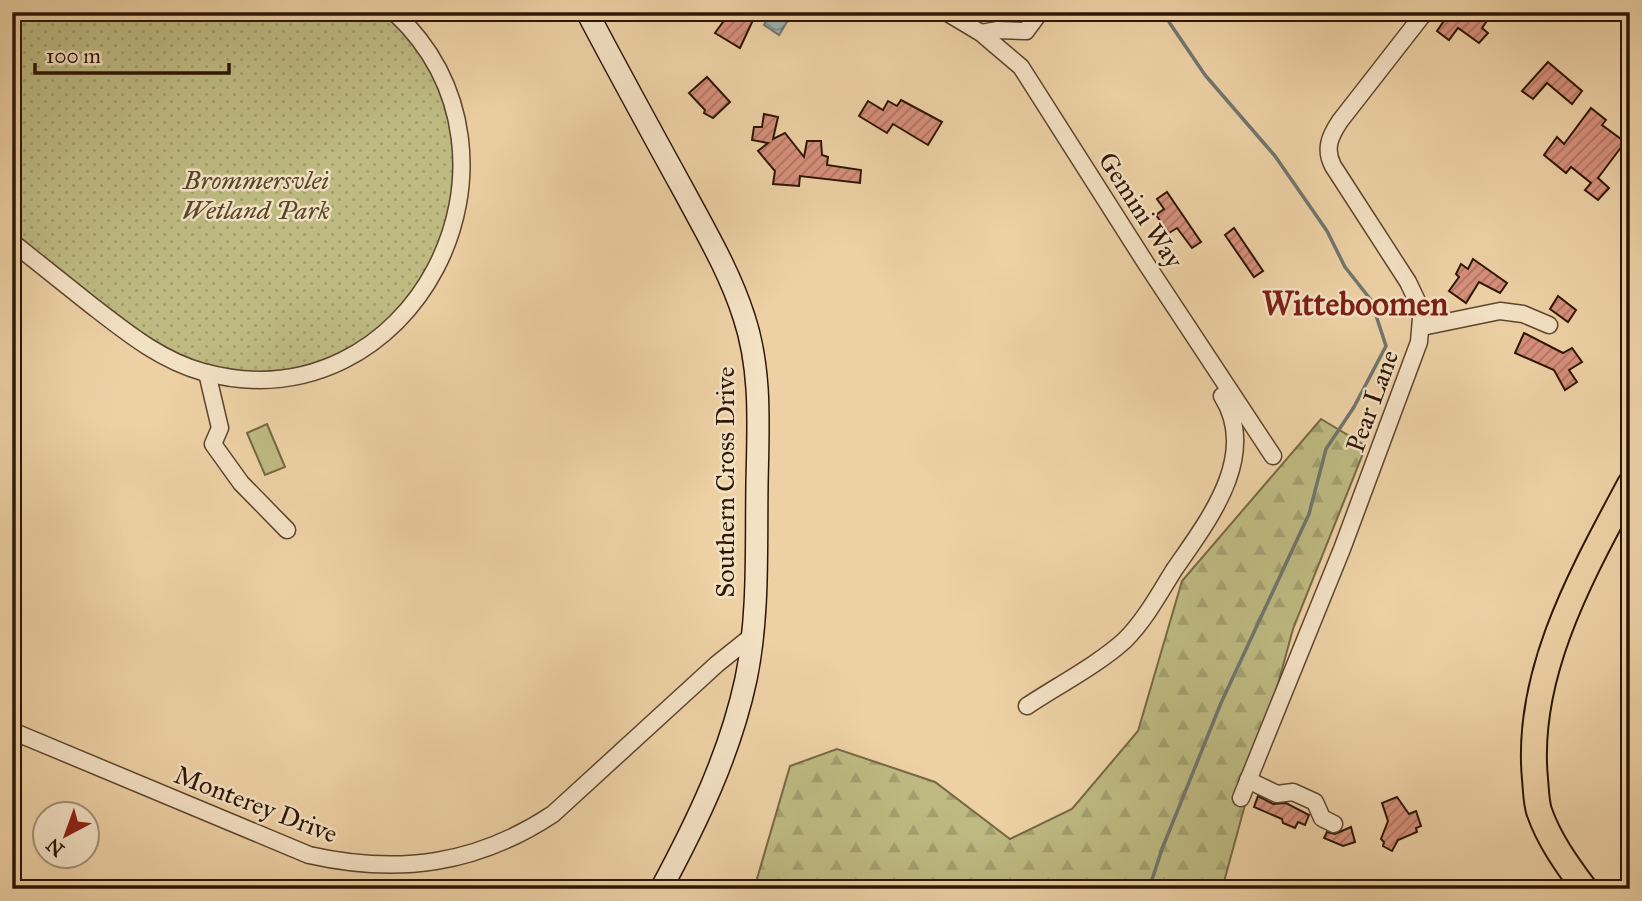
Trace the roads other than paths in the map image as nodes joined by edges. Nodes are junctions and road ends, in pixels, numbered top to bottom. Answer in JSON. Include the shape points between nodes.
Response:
{"nodes":[{"id":1,"x":394,"y":12,"type":"edge"},
{"id":2,"x":587,"y":12,"type":"edge"},
{"id":3,"x":946,"y":12,"type":"edge"},
{"id":4,"x":1040,"y":12,"type":"edge"},
{"id":5,"x":1426,"y":12,"type":"edge"},
{"id":6,"x":981,"y":33,"type":"junction"},
{"id":7,"x":12,"y":242,"type":"edge"},
{"id":8,"x":1147,"y":265,"type":"junction"},
{"id":9,"x":1549,"y":325,"type":"dead end"},
{"id":10,"x":1422,"y":327,"type":"junction"},
{"id":11,"x":206,"y":373,"type":"junction"},
{"id":12,"x":1273,"y":456,"type":"dead end"},
{"id":13,"x":1630,"y":484,"type":"edge"},
{"id":14,"x":288,"y":530,"type":"dead end"},
{"id":15,"x":752,"y":636,"type":"junction"},
{"id":16,"x":1027,"y":706,"type":"dead end"},
{"id":17,"x":12,"y":731,"type":"edge"},
{"id":18,"x":1248,"y":780,"type":"junction"},
{"id":19,"x":1241,"y":798,"type":"dead end"},
{"id":20,"x":1334,"y":824,"type":"dead end"},
{"id":21,"x":661,"y":889,"type":"edge"},
{"id":22,"x":1585,"y":889,"type":"edge"}],
"edges":[{"from":1,"to":11,"type":"street","via":[[433,59],[460,133],[459,199],[440,264],[405,313],[343,360],[311,372],[277,377]]},
{"from":2,"to":15,"type":"street","name":"Southern Cross Drive","via":[[725,267],[746,320],[757,374]]},
{"from":3,"to":6,"type":"street","name":"Gemini Way"},
{"from":4,"to":6,"type":"street","via":[[1026,31]]},
{"from":5,"to":10,"type":"street","name":"Pear Lane","via":[[1340,121],[1328,150],[1333,166],[1408,282]]},
{"from":6,"to":8,"type":"street","name":"Gemini Way","via":[[1021,67]]},
{"from":7,"to":11,"type":"street","via":[[133,338]]},
{"from":8,"to":12,"type":"street","name":"Gemini Way"},
{"from":8,"to":16,"type":"street","via":[[1150,280],[1229,407],[1232,466],[1203,529],[1127,638]]},
{"from":9,"to":10,"type":"street","via":[[1500,311]]},
{"from":10,"to":18,"type":"street","name":"Pear Lane","via":[[1411,369],[1347,536]]},
{"from":11,"to":14,"type":"street","via":[[220,428],[213,443],[241,483]]},
{"from":13,"to":22,"type":"main road","via":[[1588,563],[1560,628],[1539,695],[1533,754],[1538,809],[1555,847]]},
{"from":15,"to":17,"type":"street","name":"Monterey Drive","via":[[553,814],[489,847],[441,862],[380,866],[309,855]]},
{"from":15,"to":21,"type":"street","name":"Southern Cross Drive","via":[[746,679],[720,765]]},
{"from":18,"to":19,"type":"street","name":"Pear Lane"},
{"from":18,"to":20,"type":"street","via":[[1278,794],[1293,792],[1317,803],[1322,818]]}]}
